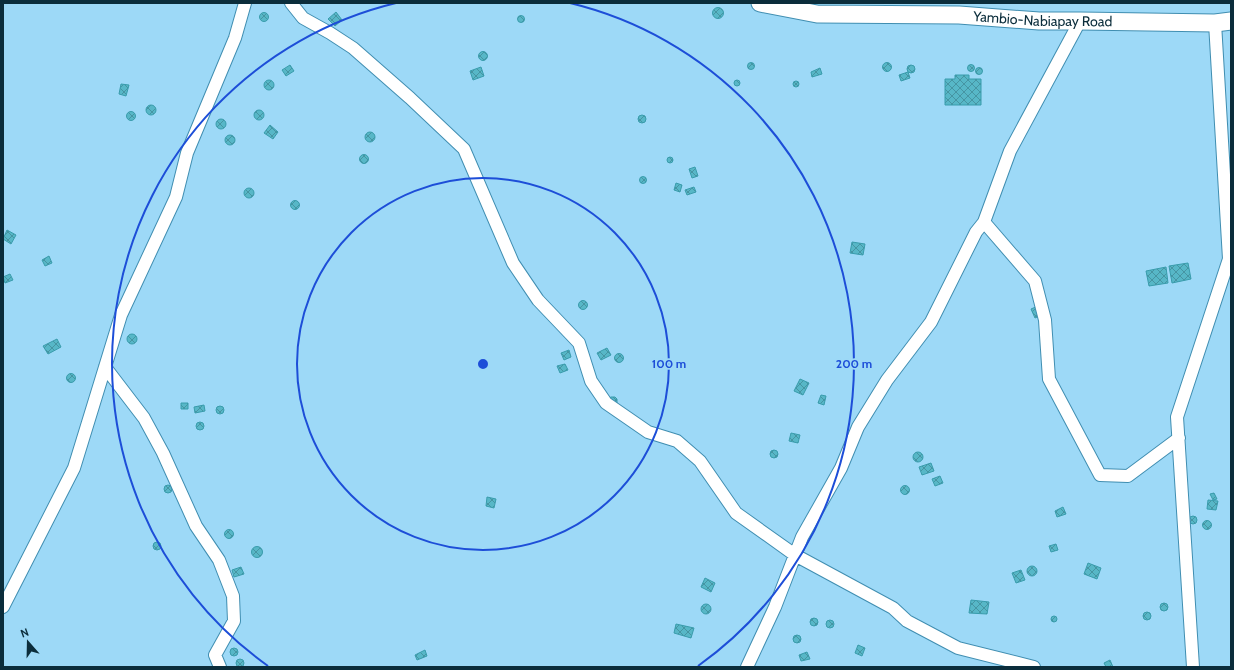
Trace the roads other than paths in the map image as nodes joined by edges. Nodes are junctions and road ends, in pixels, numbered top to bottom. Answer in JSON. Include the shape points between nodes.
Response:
{"nodes":[{"id":1,"x":245,"y":3,"type":"edge"},
{"id":2,"x":291,"y":3,"type":"edge"},
{"id":3,"x":760,"y":3,"type":"edge"},
{"id":4,"x":958,"y":9,"type":"edge"},
{"id":5,"x":1080,"y":21,"type":"junction"},
{"id":6,"x":1223,"y":22,"type":"edge"},
{"id":7,"x":984,"y":222,"type":"junction"},
{"id":8,"x":105,"y":367,"type":"junction"},
{"id":9,"x":1179,"y":438,"type":"junction"},
{"id":10,"x":795,"y":555,"type":"junction"},
{"id":11,"x":3,"y":607,"type":"edge"},
{"id":12,"x":220,"y":667,"type":"edge"},
{"id":13,"x":747,"y":667,"type":"edge"},
{"id":14,"x":1034,"y":667,"type":"edge"},
{"id":15,"x":1193,"y":667,"type":"edge"}],
"edges":[{"from":1,"to":8,"type":"street","via":[[235,38],[187,153],[176,197],[121,315]]},
{"from":2,"to":10,"type":"street","via":[[303,18],[353,48],[464,149],[512,263],[538,300],[579,343],[590,381],[606,403],[648,432],[677,441],[700,461],[736,513]]},
{"from":3,"to":4,"type":"main road","name":"Yambio-Nabiapay Road","via":[[817,14]]},
{"from":4,"to":5,"type":"main road","name":"Yambio-Nabiapay Road","via":[[1039,21]]},
{"from":5,"to":6,"type":"main road","name":"Yambio-Nabiapay Road"},
{"from":5,"to":7,"type":"street","via":[[1010,151]]},
{"from":6,"to":9,"type":"street","via":[[1229,259],[1177,417]]},
{"from":7,"to":9,"type":"street","via":[[1035,281],[1046,320],[1049,379],[1100,475],[1128,476]]},
{"from":7,"to":10,"type":"street","via":[[976,232],[932,322],[887,380],[858,427],[841,468],[802,537]]},
{"from":8,"to":11,"type":"street","via":[[74,468]]},
{"from":8,"to":12,"type":"street","via":[[144,418],[196,526],[219,560],[234,596],[234,621],[215,655]]},
{"from":9,"to":15,"type":"street"},
{"from":10,"to":13,"type":"street","via":[[775,607]]},
{"from":10,"to":14,"type":"street","via":[[893,608],[907,621],[958,648]]}]}
